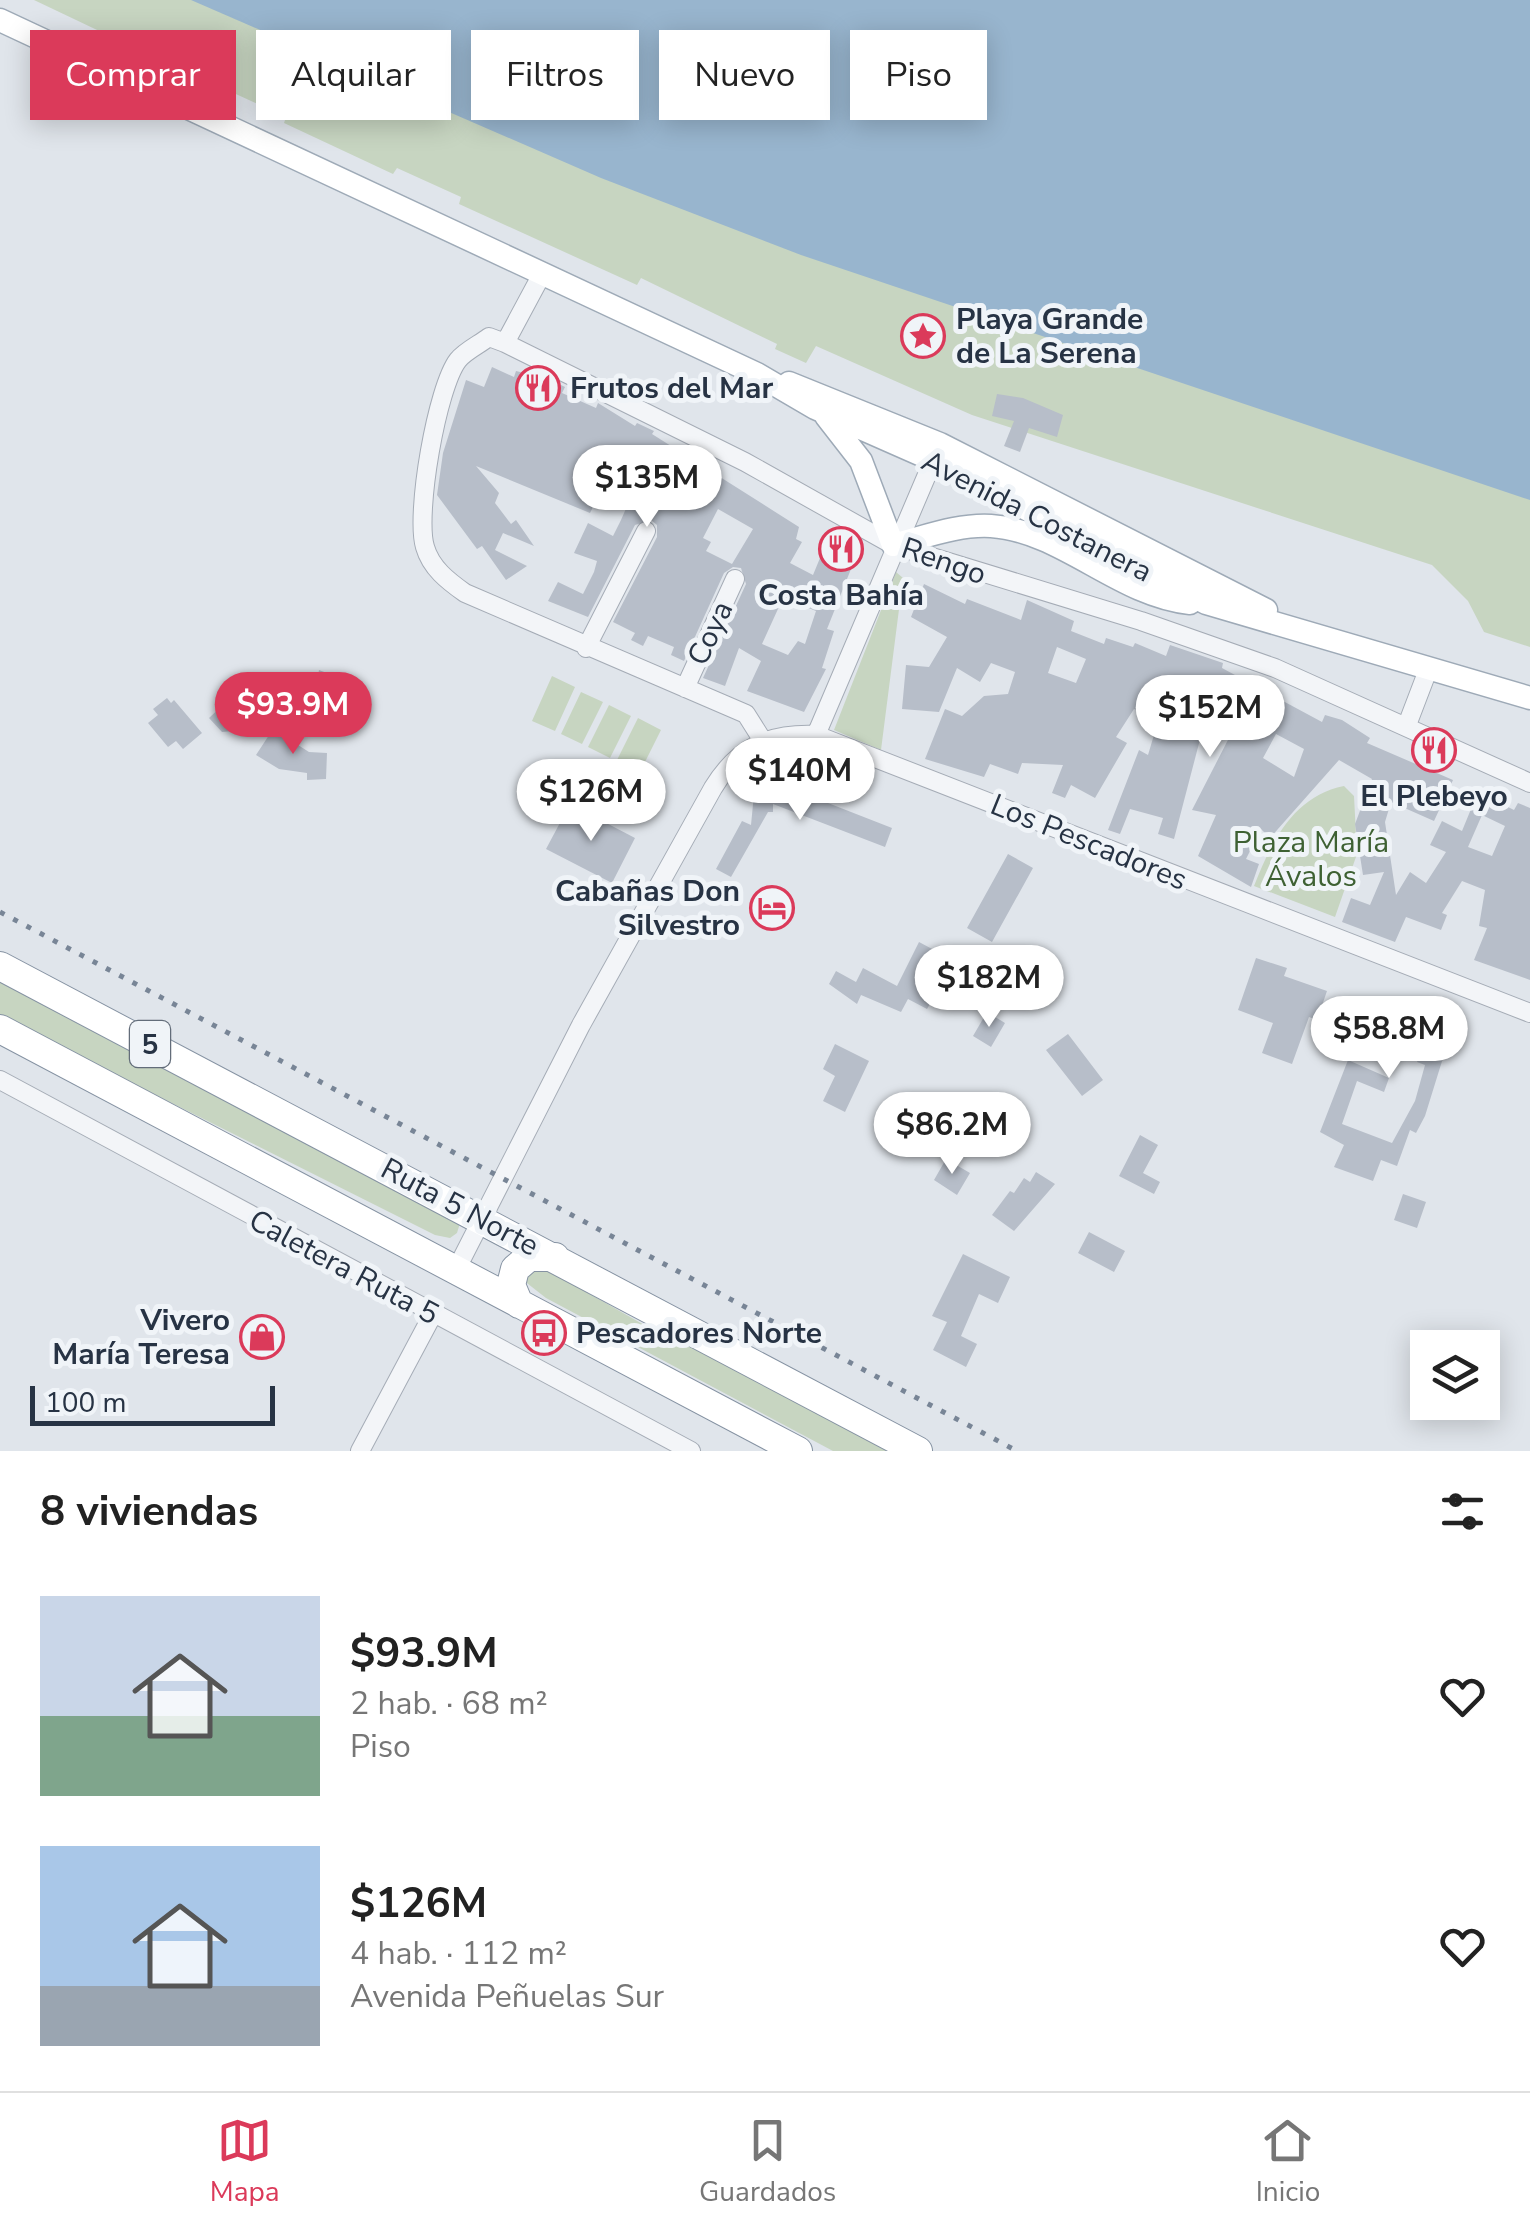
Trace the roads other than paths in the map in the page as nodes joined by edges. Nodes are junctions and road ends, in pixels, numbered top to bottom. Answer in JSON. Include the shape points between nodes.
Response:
{"nodes":[{"id":1,"x":0,"y":20,"type":"edge"},
{"id":2,"x":542,"y":274,"type":"junction"},
{"id":3,"x":504,"y":343,"type":"junction"},
{"id":4,"x":757,"y":374,"type":"junction"},
{"id":5,"x":815,"y":408,"type":"junction"},
{"id":6,"x":936,"y":452,"type":"junction"},
{"id":7,"x":646,"y":530,"type":"dead end"},
{"id":8,"x":893,"y":545,"type":"junction"},
{"id":9,"x":735,"y":579,"type":"dead end"},
{"id":10,"x":1206,"y":603,"type":"junction"},
{"id":11,"x":1326,"y":638,"type":"junction"},
{"id":12,"x":586,"y":648,"type":"junction"},
{"id":13,"x":1428,"y":670,"type":"junction"},
{"id":14,"x":685,"y":688,"type":"junction"},
{"id":15,"x":1530,"y":698,"type":"edge"},
{"id":16,"x":1406,"y":725,"type":"junction"},
{"id":17,"x":816,"y":736,"type":"junction"},
{"id":18,"x":763,"y":741,"type":"junction"},
{"id":19,"x":1530,"y":784,"type":"edge"},
{"id":20,"x":0,"y":966,"type":"edge"},
{"id":21,"x":1530,"y":1013,"type":"edge"},
{"id":22,"x":0,"y":1030,"type":"edge"},
{"id":23,"x":0,"y":1080,"type":"edge"},
{"id":24,"x":483,"y":1219,"type":"junction"},
{"id":25,"x":556,"y":1258,"type":"junction"},
{"id":26,"x":456,"y":1270,"type":"junction"},
{"id":27,"x":519,"y":1304,"type":"junction"},
{"id":28,"x":433,"y":1314,"type":"junction"},
{"id":29,"x":360,"y":1451,"type":"edge"},
{"id":30,"x":690,"y":1451,"type":"edge"},
{"id":31,"x":798,"y":1451,"type":"edge"},
{"id":32,"x":918,"y":1451,"type":"edge"}],
"edges":[{"from":1,"to":2,"type":"main road","name":"Avenida Costanera"},
{"from":2,"to":3,"type":"street"},
{"from":2,"to":4,"type":"main road","name":"Avenida Costanera"},
{"from":3,"to":8,"type":"street","name":"Rengo","via":[[745,462]]},
{"from":3,"to":12,"type":"street","via":[[489,337],[458,360],[431,439],[424,544],[435,567],[464,593]]},
{"from":4,"to":5,"type":"main road","name":"Avenida Costanera"},
{"from":4,"to":6,"type":"main road","name":"Avenida Costanera","via":[[822,393]]},
{"from":5,"to":6,"type":"main road","name":"Avenida Costanera"},
{"from":5,"to":8,"type":"main road","via":[[861,461]]},
{"from":6,"to":8,"type":"street"},
{"from":6,"to":10,"type":"main road","name":"Avenida Costanera"},
{"from":6,"to":11,"type":"main road","name":"Avenida Costanera"},
{"from":7,"to":12,"type":"street"},
{"from":8,"to":10,"type":"main road","via":[[961,528],[1004,528],[1135,590]]},
{"from":8,"to":16,"type":"street","name":"Rengo","via":[[1275,668]]},
{"from":8,"to":17,"type":"street"},
{"from":9,"to":14,"type":"street","name":"Coya"},
{"from":10,"to":11,"type":"main road","name":"Avenida Costanera"},
{"from":11,"to":13,"type":"main road","name":"Avenida Costanera"},
{"from":12,"to":14,"type":"street"},
{"from":13,"to":15,"type":"main road","name":"Avenida Costanera"},
{"from":13,"to":16,"type":"street"},
{"from":14,"to":18,"type":"street","via":[[746,714]]},
{"from":16,"to":19,"type":"street","name":"Rengo"},
{"from":17,"to":18,"type":"street"},
{"from":17,"to":21,"type":"street","name":"Los Pescadores"},
{"from":18,"to":24,"type":"street","via":[[734,758],[712,788]]},
{"from":20,"to":24,"type":"highway","name":"Ruta 5 Norte","number":"5"},
{"from":22,"to":26,"type":"highway","name":"Ruta 5 Norte","number":"5"},
{"from":23,"to":28,"type":"street","name":"Caletera Ruta 5"},
{"from":24,"to":25,"type":"highway","name":"Ruta 5 Norte","number":"5"},
{"from":24,"to":26,"type":"street"},
{"from":25,"to":27,"type":"highway","via":[[530,1257],[519,1264],[511,1280]]},
{"from":25,"to":32,"type":"highway","name":"Ruta 5 Norte","number":"5"},
{"from":26,"to":27,"type":"highway","name":"Ruta 5 Norte","number":"5"},
{"from":27,"to":31,"type":"highway","name":"Ruta 5 Norte","number":"5"},
{"from":28,"to":29,"type":"street"},
{"from":28,"to":30,"type":"street","name":"Caletera Ruta 5"}]}
